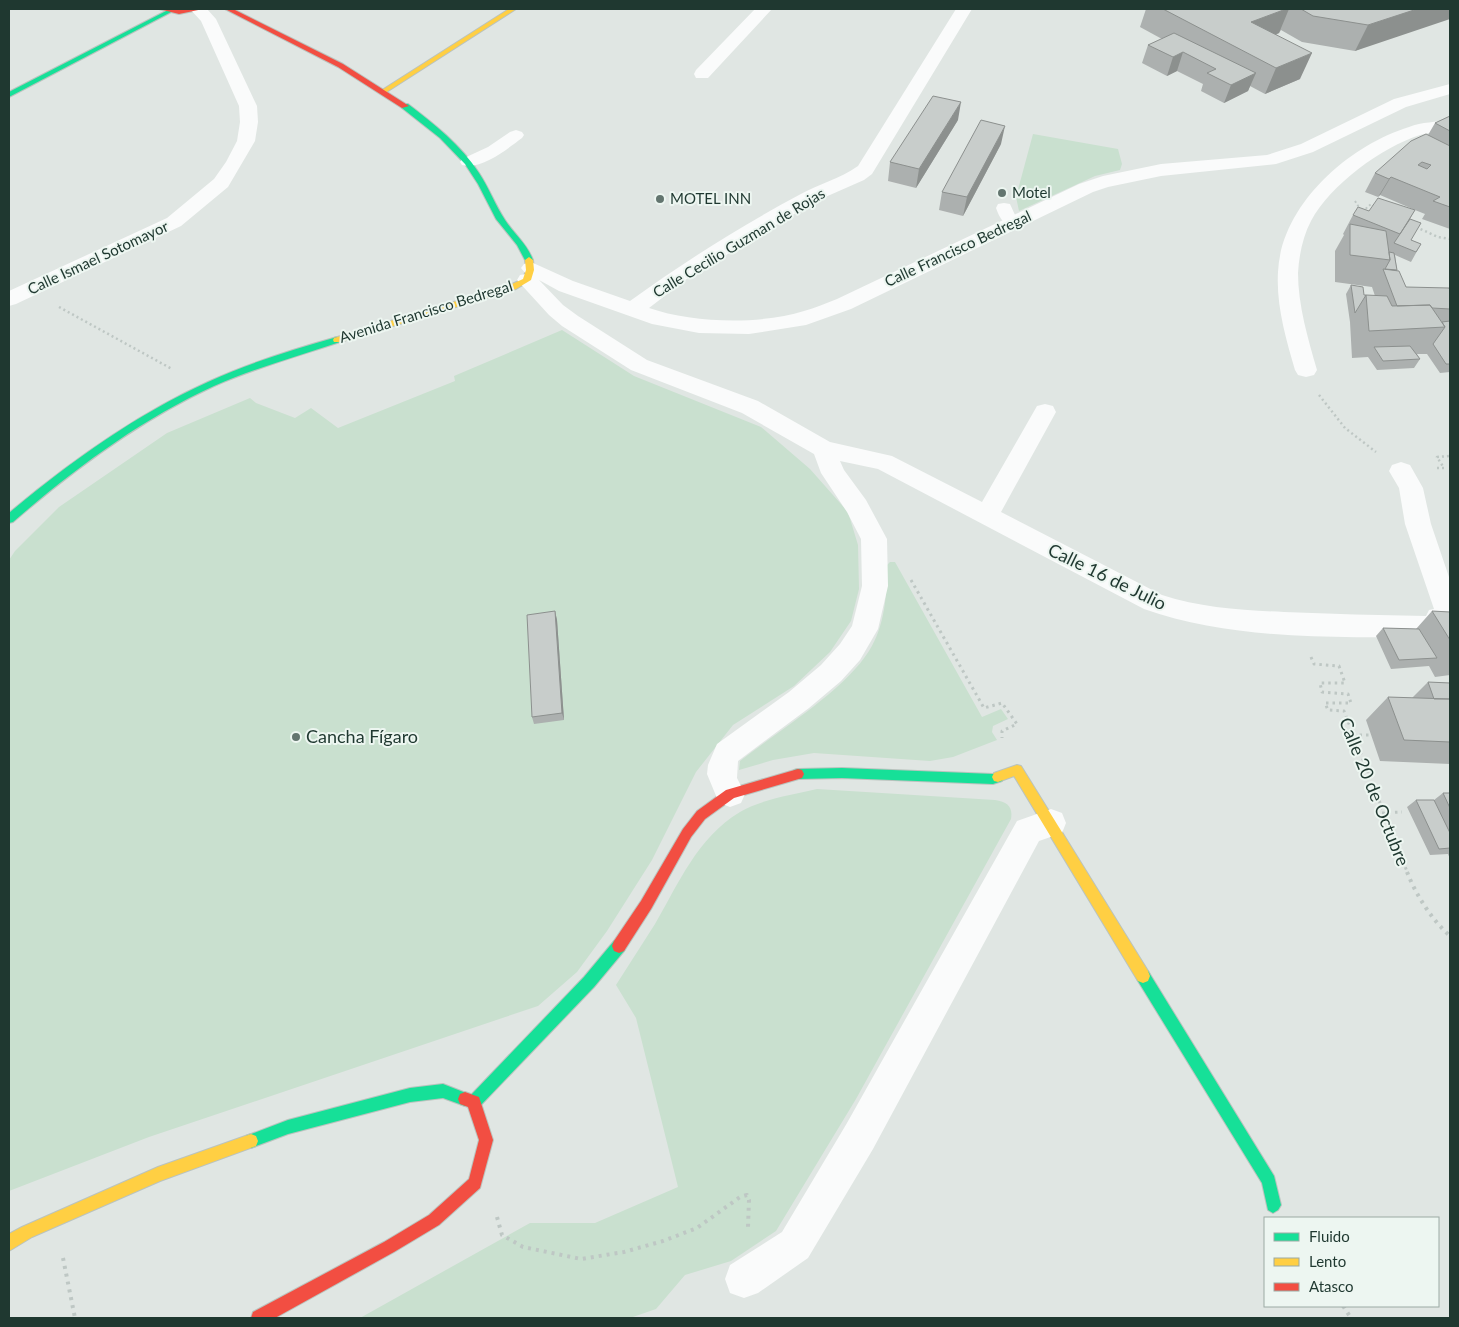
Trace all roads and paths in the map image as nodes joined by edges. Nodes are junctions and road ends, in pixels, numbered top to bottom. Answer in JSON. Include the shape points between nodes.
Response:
{"nodes":[{"id":1,"x":199,"y":9,"type":"edge"},
{"id":2,"x":228,"y":9,"type":"edge"},
{"id":3,"x":514,"y":9,"type":"edge"},
{"id":4,"x":764,"y":9,"type":"edge"},
{"id":5,"x":964,"y":9,"type":"edge"},
{"id":6,"x":166,"y":10,"type":"edge"},
{"id":7,"x":702,"y":74,"type":"dead end"},
{"id":8,"x":1450,"y":88,"type":"edge"},
{"id":9,"x":383,"y":92,"type":"junction"},
{"id":10,"x":9,"y":94,"type":"edge"},
{"id":11,"x":1450,"y":125,"type":"edge"},
{"id":12,"x":516,"y":135,"type":"dead end"},
{"id":13,"x":468,"y":162,"type":"junction"},
{"id":14,"x":1353,"y":200,"type":"dead end"},
{"id":15,"x":1374,"y":215,"type":"edge"},
{"id":16,"x":1416,"y":227,"type":"edge"},
{"id":17,"x":1450,"y":239,"type":"edge"},
{"id":18,"x":529,"y":274,"type":"junction"},
{"id":19,"x":9,"y":281,"type":"edge"},
{"id":20,"x":28,"y":290,"type":"junction"},
{"id":21,"x":9,"y":299,"type":"edge"},
{"id":22,"x":632,"y":309,"type":"junction"},
{"id":23,"x":1306,"y":370,"type":"joint"},
{"id":24,"x":204,"y":387,"type":"junction"},
{"id":25,"x":1045,"y":412,"type":"dead end"},
{"id":26,"x":824,"y":449,"type":"junction"},
{"id":27,"x":1401,"y":471,"type":"joint"},
{"id":28,"x":987,"y":515,"type":"junction"},
{"id":29,"x":9,"y":519,"type":"edge"},
{"id":30,"x":874,"y":539,"type":"junction"},
{"id":31,"x":1327,"y":625,"type":"junction"},
{"id":32,"x":1353,"y":735,"type":"junction"},
{"id":33,"x":1371,"y":735,"type":"dead end"},
{"id":34,"x":1017,"y":770,"type":"junction"},
{"id":35,"x":730,"y":794,"type":"junction"},
{"id":36,"x":1402,"y":812,"type":"dead end"},
{"id":37,"x":1382,"y":813,"type":"junction"},
{"id":38,"x":1051,"y":823,"type":"junction"},
{"id":39,"x":1450,"y":936,"type":"edge"},
{"id":40,"x":474,"y":1102,"type":"junction"},
{"id":41,"x":475,"y":1183,"type":"junction"},
{"id":42,"x":1273,"y":1205,"type":"dead end"},
{"id":43,"x":55,"y":1219,"type":"junction"},
{"id":44,"x":743,"y":1236,"type":"dead end"},
{"id":45,"x":9,"y":1243,"type":"edge"},
{"id":46,"x":744,"y":1278,"type":"dead end"},
{"id":47,"x":1344,"y":1307,"type":"edge"},
{"id":48,"x":75,"y":1318,"type":"edge"},
{"id":49,"x":259,"y":1318,"type":"edge"},
{"id":50,"x":1351,"y":1318,"type":"edge"}],
"edges":[{"from":1,"to":6,"type":"main road"},
{"from":1,"to":20,"type":"street","name":"Calle Ismael Sotomayor","via":[[208,19],[248,106],[250,122],[246,141],[235,162],[221,183],[174,222]]},
{"from":2,"to":9,"type":"main road","name":"Avenida Francisco Bedregal","via":[[286,35]]},
{"from":3,"to":9,"type":"main road"},
{"from":4,"to":7,"type":"street"},
{"from":5,"to":22,"type":"street","name":"Calle Cecilio Guzman de Rojas","via":[[865,170],[807,198],[681,274]]},
{"from":6,"to":10,"type":"main road"},
{"from":8,"to":22,"type":"street","name":"Calle Francisco Bedregal","via":[[1400,103],[1307,148],[1269,160],[1160,170],[1103,182],[1010,215],[844,304],[806,318],[749,327],[699,326],[660,319]]},
{"from":9,"to":13,"type":"main road","name":"Avenida Francisco Bedregal","via":[[439,134]]},
{"from":11,"to":23,"type":"street","via":[[1413,131],[1380,147],[1340,174],[1302,219],[1289,262],[1289,288]]},
{"from":12,"to":13,"type":"lane","via":[[496,150]]},
{"from":13,"to":18,"type":"main road","name":"Avenida Francisco Bedregal","via":[[501,220],[530,255]]},
{"from":14,"to":15,"type":"path","via":[[1362,212],[1371,204],[1375,206]]},
{"from":16,"to":17,"type":"path"},
{"from":18,"to":22,"type":"street","name":"Calle Francisco Bedregal"},
{"from":18,"to":24,"type":"main road","name":"Avenida Francisco Bedregal","via":[[513,287],[329,342]]},
{"from":18,"to":26,"type":"street","name":"Calle 16 de Julio","via":[[556,310],[570,322],[639,364],[750,406]]},
{"from":19,"to":20,"type":"street"},
{"from":20,"to":21,"type":"street","name":"Calle Ismael Sotomayor"},
{"from":20,"to":24,"type":"path"},
{"from":23,"to":27,"type":"path","via":[[1314,389],[1345,428],[1386,464]]},
{"from":24,"to":29,"type":"main road","name":"Avenida Francisco Bedregal","via":[[128,430],[32,498]]},
{"from":25,"to":28,"type":"street"},
{"from":26,"to":28,"type":"street","name":"Calle 16 de Julio","via":[[884,462]]},
{"from":26,"to":30,"type":"street","via":[[833,473]]},
{"from":27,"to":31,"type":"street","name":"Calle 16 de Julio","via":[[1411,488],[1418,524],[1450,617],[1438,618],[1441,627]]},
{"from":28,"to":31,"type":"street","name":"Calle 16 de Julio","via":[[1170,609],[1191,614]]},
{"from":30,"to":34,"type":"path","via":[[900,560],[984,708],[1002,703],[1017,724],[1002,731],[1001,738]]},
{"from":30,"to":35,"type":"street","via":[[875,586],[865,629],[831,673],[727,753],[721,766],[722,780]]},
{"from":31,"to":32,"type":"path","name":"Calle 20 de Octubre","via":[[1328,639],[1304,639],[1314,664],[1339,666],[1345,683],[1320,683],[1322,692],[1348,694],[1351,703],[1325,703],[1328,710],[1344,712]]},
{"from":32,"to":33,"type":"path"},
{"from":32,"to":37,"type":"path","name":"Calle 20 de Octubre"},
{"from":34,"to":35,"type":"main road","via":[[993,779],[801,773]]},
{"from":34,"to":38,"type":"main road"},
{"from":35,"to":40,"type":"main road","via":[[701,815],[687,833],[616,951]]},
{"from":36,"to":37,"type":"path"},
{"from":37,"to":39,"type":"path","name":"Calle 20 de Octubre","via":[[1412,886],[1440,927]]},
{"from":38,"to":42,"type":"main road","via":[[1269,1181]]},
{"from":38,"to":46,"type":"street","via":[[1028,830],[860,1136],[795,1245]]},
{"from":40,"to":41,"type":"main road","via":[[486,1140]]},
{"from":40,"to":43,"type":"main road","via":[[443,1091],[410,1095],[288,1128],[158,1174]]},
{"from":41,"to":44,"type":"path","via":[[490,1188],[502,1235],[523,1247],[554,1254],[581,1258],[624,1252],[663,1241],[697,1228],[740,1197],[747,1196],[748,1228]]},
{"from":41,"to":49,"type":"main road","via":[[434,1220]]},
{"from":43,"to":45,"type":"main road"},
{"from":43,"to":48,"type":"path"},
{"from":47,"to":50,"type":"path"}]}
